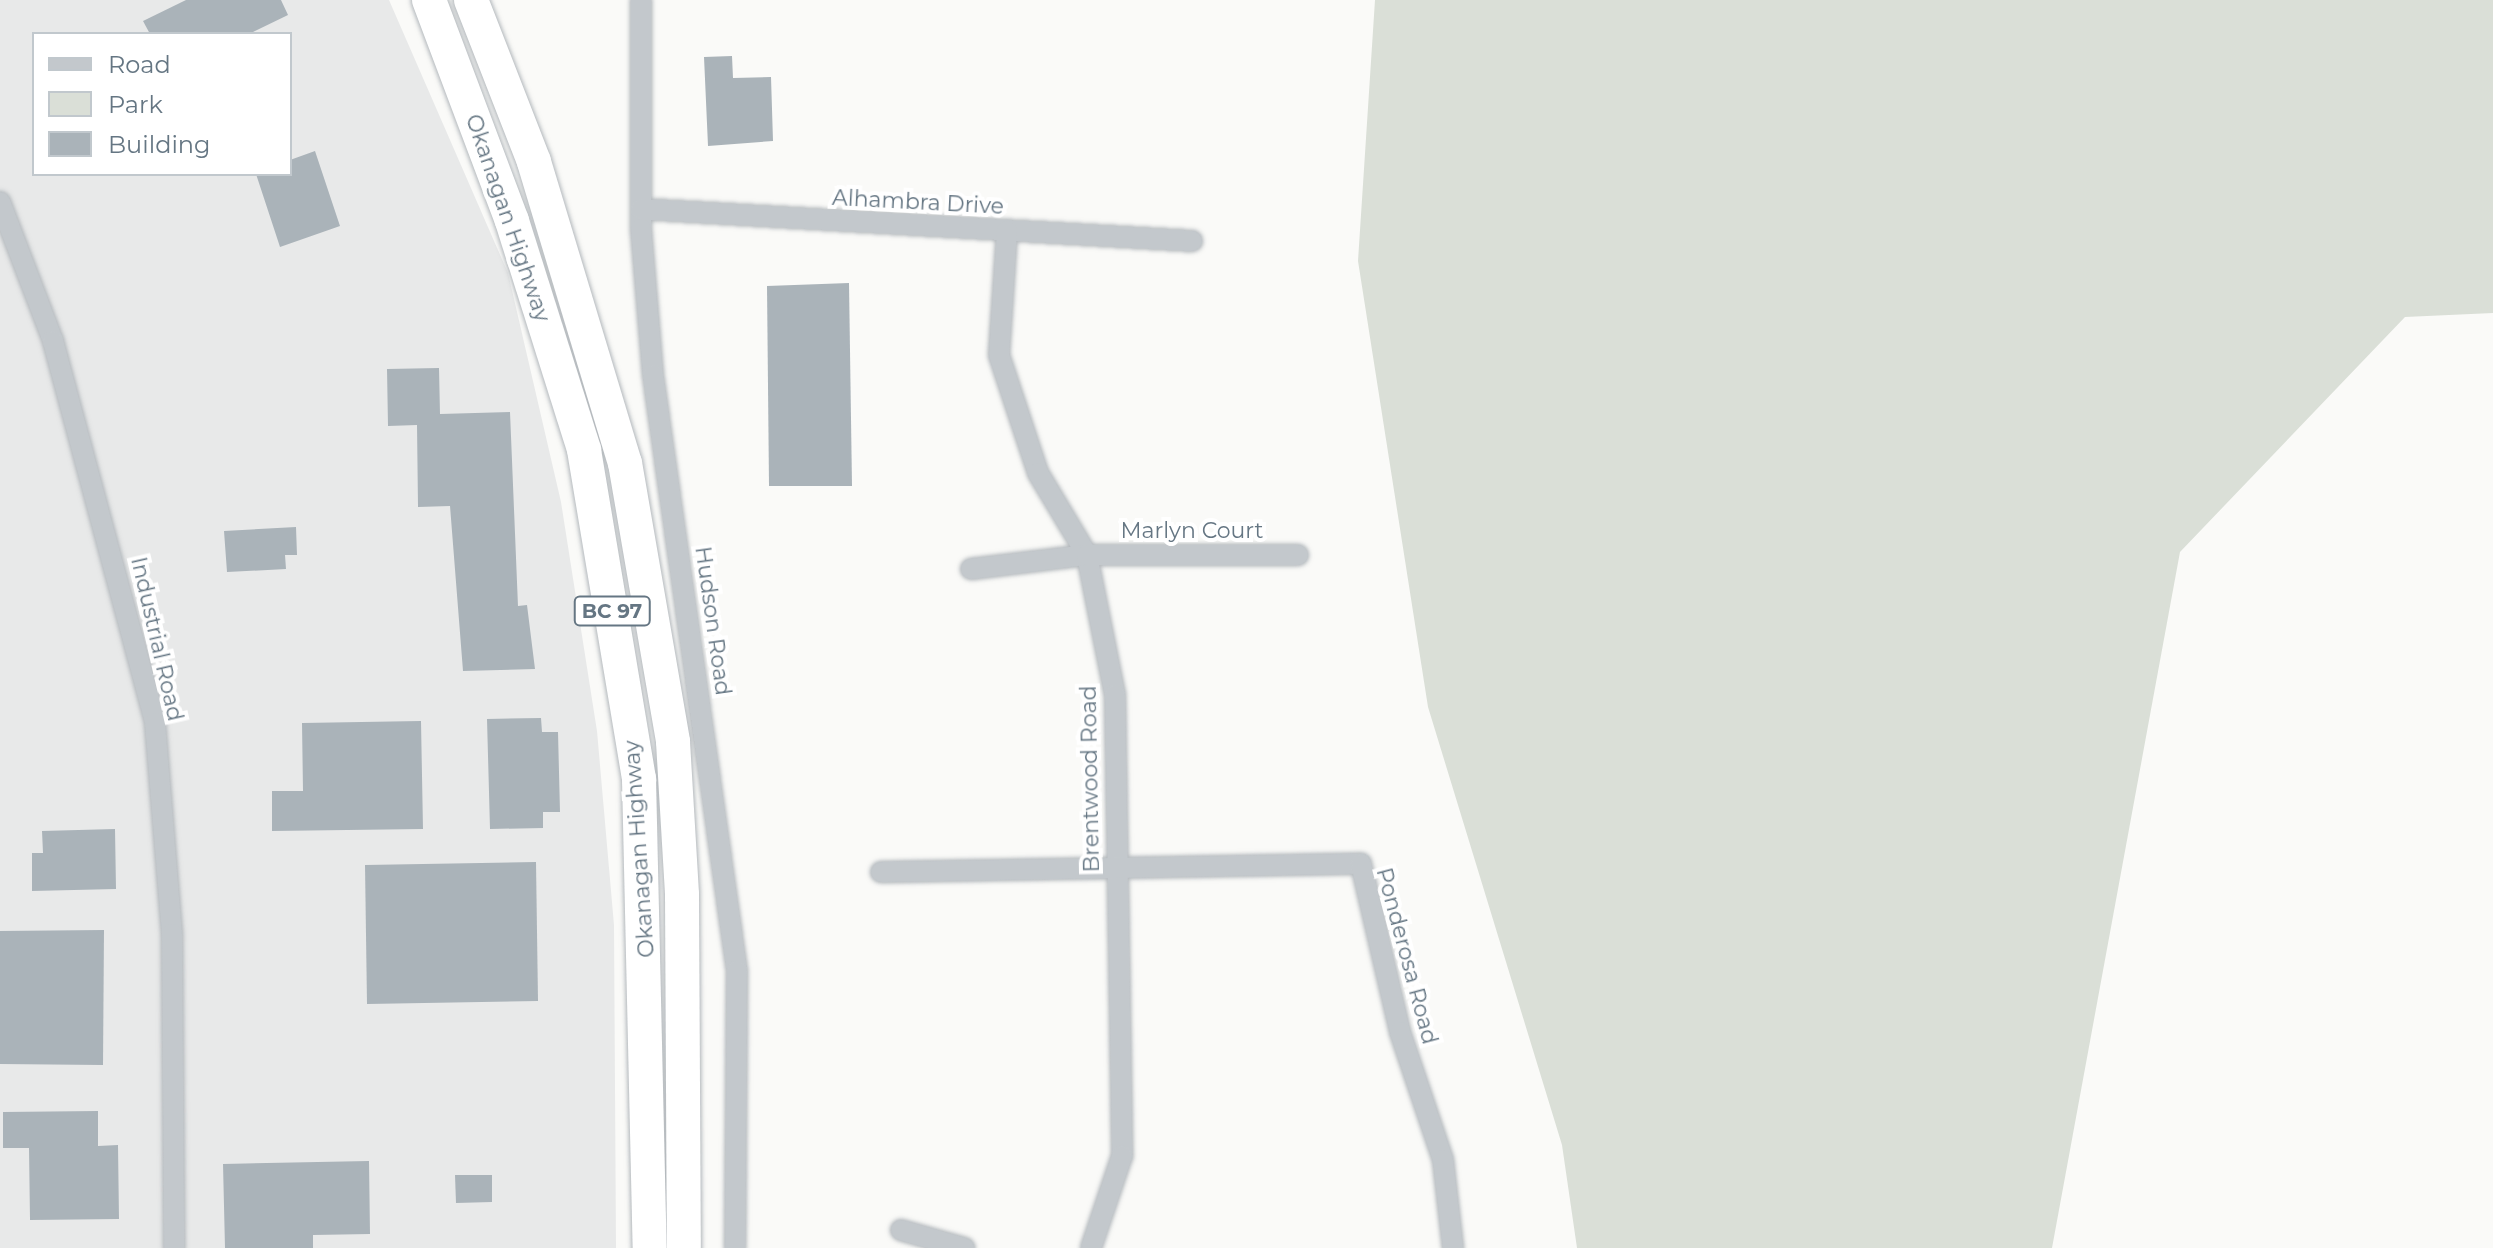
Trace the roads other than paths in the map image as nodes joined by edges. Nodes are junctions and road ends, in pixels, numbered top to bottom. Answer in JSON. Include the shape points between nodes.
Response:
{"nodes":[{"id":1,"x":429,"y":0,"type":"edge"},
{"id":2,"x":471,"y":0,"type":"edge"},
{"id":3,"x":641,"y":0,"type":"edge"},
{"id":4,"x":0,"y":202,"type":"edge"},
{"id":5,"x":641,"y":209,"type":"junction"},
{"id":6,"x":1007,"y":231,"type":"junction"},
{"id":7,"x":1192,"y":241,"type":"dead end"},
{"id":8,"x":1087,"y":555,"type":"junction"},
{"id":9,"x":1298,"y":555,"type":"dead end"},
{"id":10,"x":971,"y":569,"type":"dead end"},
{"id":11,"x":881,"y":872,"type":"dead end"},
{"id":12,"x":1116,"y":872,"type":"junction"},
{"id":13,"x":901,"y":1230,"type":"dead end"},
{"id":14,"x":174,"y":1248,"type":"edge"},
{"id":15,"x":650,"y":1248,"type":"edge"},
{"id":16,"x":684,"y":1248,"type":"edge"},
{"id":17,"x":735,"y":1248,"type":"edge"},
{"id":18,"x":964,"y":1248,"type":"edge"},
{"id":19,"x":1091,"y":1248,"type":"edge"},
{"id":20,"x":1453,"y":1248,"type":"edge"}],
"edges":[{"from":1,"to":15,"type":"highway","name":"Okanagan Highway","number":"BC 97","via":[[512,221],[587,465],[639,779]]},
{"from":2,"to":16,"type":"highway","name":"Okanagan Highway","number":"BC 97","via":[[534,162],[625,463],[673,742]]},
{"from":3,"to":5,"type":"street","name":"Hudson Road"},
{"from":4,"to":14,"type":"street","name":"Industrial Road","via":[[53,341],[155,723],[172,934]]},
{"from":5,"to":6,"type":"street","name":"Alhambra Drive"},
{"from":5,"to":17,"type":"street","name":"Hudson Road","via":[[653,375],[737,971]]},
{"from":6,"to":7,"type":"street","name":"Alhambra Drive"},
{"from":6,"to":8,"type":"street","name":"Brentwood Road","via":[[999,355],[1038,473]]},
{"from":8,"to":9,"type":"street","name":"Marlyn Court"},
{"from":8,"to":10,"type":"street","name":"Marlyn Court"},
{"from":8,"to":12,"type":"street","name":"Brentwood Road","via":[[1115,695]]},
{"from":11,"to":12,"type":"street"},
{"from":12,"to":19,"type":"street","name":"Brentwood Road","via":[[1122,1156]]},
{"from":12,"to":20,"type":"street","name":"Ponderosa Road","via":[[1361,864],[1400,1032],[1443,1160]]},
{"from":13,"to":18,"type":"street"}]}
